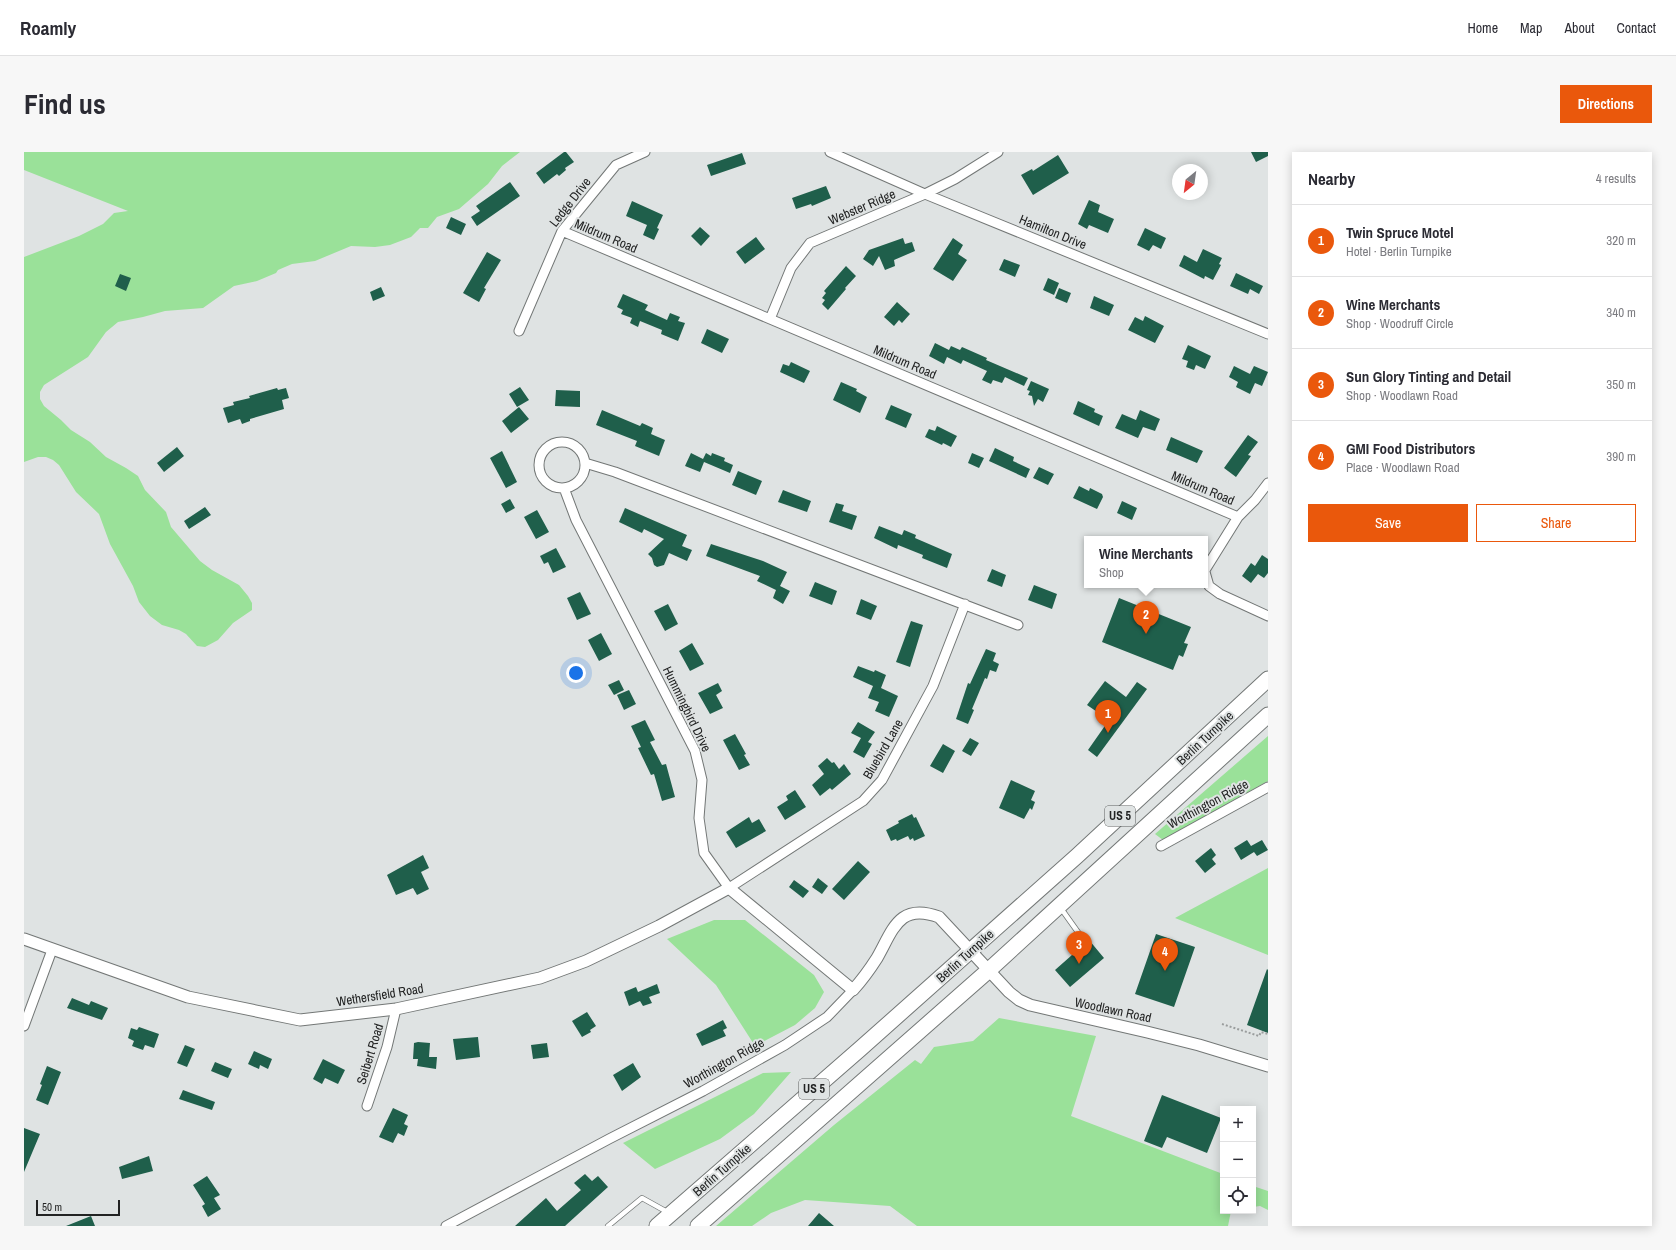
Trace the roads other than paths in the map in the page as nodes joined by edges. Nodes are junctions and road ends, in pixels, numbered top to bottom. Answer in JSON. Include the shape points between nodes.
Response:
{"nodes":[{"id":1,"x":645,"y":152,"type":"edge"},
{"id":2,"x":830,"y":152,"type":"edge"},
{"id":3,"x":998,"y":152,"type":"edge"},
{"id":4,"x":925,"y":194,"type":"junction"},
{"id":5,"x":562,"y":231,"type":"junction"},
{"id":6,"x":770,"y":319,"type":"junction"},
{"id":7,"x":519,"y":331,"type":"dead end"},
{"id":8,"x":1268,"y":334,"type":"edge"},
{"id":9,"x":585,"y":463,"type":"junction"},
{"id":10,"x":1268,"y":483,"type":"edge"},
{"id":11,"x":564,"y":488,"type":"junction"},
{"id":12,"x":1238,"y":517,"type":"junction"},
{"id":13,"x":1208,"y":566,"type":"edge"},
{"id":14,"x":1208,"y":582,"type":"edge"},
{"id":15,"x":965,"y":604,"type":"junction"},
{"id":16,"x":1268,"y":616,"type":"edge"},
{"id":17,"x":1018,"y":625,"type":"dead end"},
{"id":18,"x":1268,"y":680,"type":"edge"},
{"id":19,"x":1268,"y":715,"type":"edge"},
{"id":20,"x":1268,"y":787,"type":"edge"},
{"id":21,"x":1161,"y":846,"type":"dead end"},
{"id":22,"x":729,"y":888,"type":"junction"},
{"id":23,"x":1059,"y":907,"type":"junction"},
{"id":24,"x":1080,"y":935,"type":"dead end"},
{"id":25,"x":24,"y":939,"type":"edge"},
{"id":26,"x":52,"y":950,"type":"junction"},
{"id":27,"x":971,"y":951,"type":"junction"},
{"id":28,"x":989,"y":970,"type":"junction"},
{"id":29,"x":854,"y":990,"type":"junction"},
{"id":30,"x":396,"y":1009,"type":"junction"},
{"id":31,"x":24,"y":1026,"type":"edge"},
{"id":32,"x":1268,"y":1066,"type":"edge"},
{"id":33,"x":367,"y":1106,"type":"dead end"},
{"id":34,"x":670,"y":1214,"type":"junction"},
{"id":35,"x":446,"y":1226,"type":"edge"},
{"id":36,"x":608,"y":1226,"type":"edge"},
{"id":37,"x":657,"y":1226,"type":"edge"},
{"id":38,"x":698,"y":1226,"type":"edge"}],
"edges":[{"from":1,"to":5,"type":"street","name":"Ledge Drive","via":[[616,164]]},
{"from":2,"to":4,"type":"street","name":"Hamilton Drive"},
{"from":3,"to":4,"type":"street","name":"Webster Ridge"},
{"from":4,"to":6,"type":"street","name":"Webster Ridge","via":[[810,244],[791,268]]},
{"from":4,"to":8,"type":"street","name":"Hamilton Drive"},
{"from":5,"to":6,"type":"street","name":"Mildrum Road"},
{"from":5,"to":7,"type":"street","name":"Ledge Drive"},
{"from":6,"to":12,"type":"street","name":"Mildrum Road"},
{"from":9,"to":11,"type":"street","via":[[579,481]]},
{"from":9,"to":11,"type":"street","via":[[580,451],[568,443],[554,443],[544,450],[538,468],[541,476],[551,486]]},
{"from":9,"to":15,"type":"street"},
{"from":10,"to":12,"type":"street"},
{"from":11,"to":22,"type":"street","name":"Hummingbird Drive","via":[[576,520],[695,751],[702,780],[699,818],[704,853]]},
{"from":12,"to":13,"type":"street"},
{"from":14,"to":16,"type":"street","via":[[1220,594]]},
{"from":15,"to":17,"type":"street"},
{"from":15,"to":22,"type":"street","name":"Bluebird Lane","via":[[933,686],[882,780],[863,801]]},
{"from":18,"to":27,"type":"highway","name":"Berlin Turnpike","number":"US 5"},
{"from":19,"to":23,"type":"highway","name":"Berlin Turnpike","number":"US 5"},
{"from":20,"to":21,"type":"street","name":"Worthington Ridge"},
{"from":22,"to":29,"type":"street","name":"Hummingbird Drive"},
{"from":22,"to":30,"type":"street","name":"Wethersfield Road","via":[[659,926],[586,961],[540,978]]},
{"from":23,"to":24,"type":"lane"},
{"from":23,"to":28,"type":"highway","name":"Berlin Turnpike","number":"US 5"},
{"from":25,"to":26,"type":"street","name":"Wethersfield Road"},
{"from":26,"to":30,"type":"street","name":"Wethersfield Road","via":[[188,997],[300,1020]]},
{"from":26,"to":31,"type":"street"},
{"from":27,"to":28,"type":"street","name":"Woodlawn Road"},
{"from":27,"to":29,"type":"street","name":"Worthington Ridge","via":[[939,917],[915,913],[895,925]]},
{"from":27,"to":34,"type":"highway","name":"Berlin Turnpike","number":"US 5"},
{"from":28,"to":32,"type":"street","name":"Woodlawn Road","via":[[1009,992],[1030,1006],[1148,1032]]},
{"from":28,"to":38,"type":"highway","name":"Berlin Turnpike","number":"US 5"},
{"from":29,"to":35,"type":"street","name":"Worthington Ridge","via":[[827,1017],[785,1045]]},
{"from":30,"to":33,"type":"street","name":"Seibert Road","via":[[387,1047]]},
{"from":34,"to":36,"type":"lane","via":[[642,1198]]},
{"from":34,"to":37,"type":"highway","name":"Berlin Turnpike","number":"US 5"}]}
